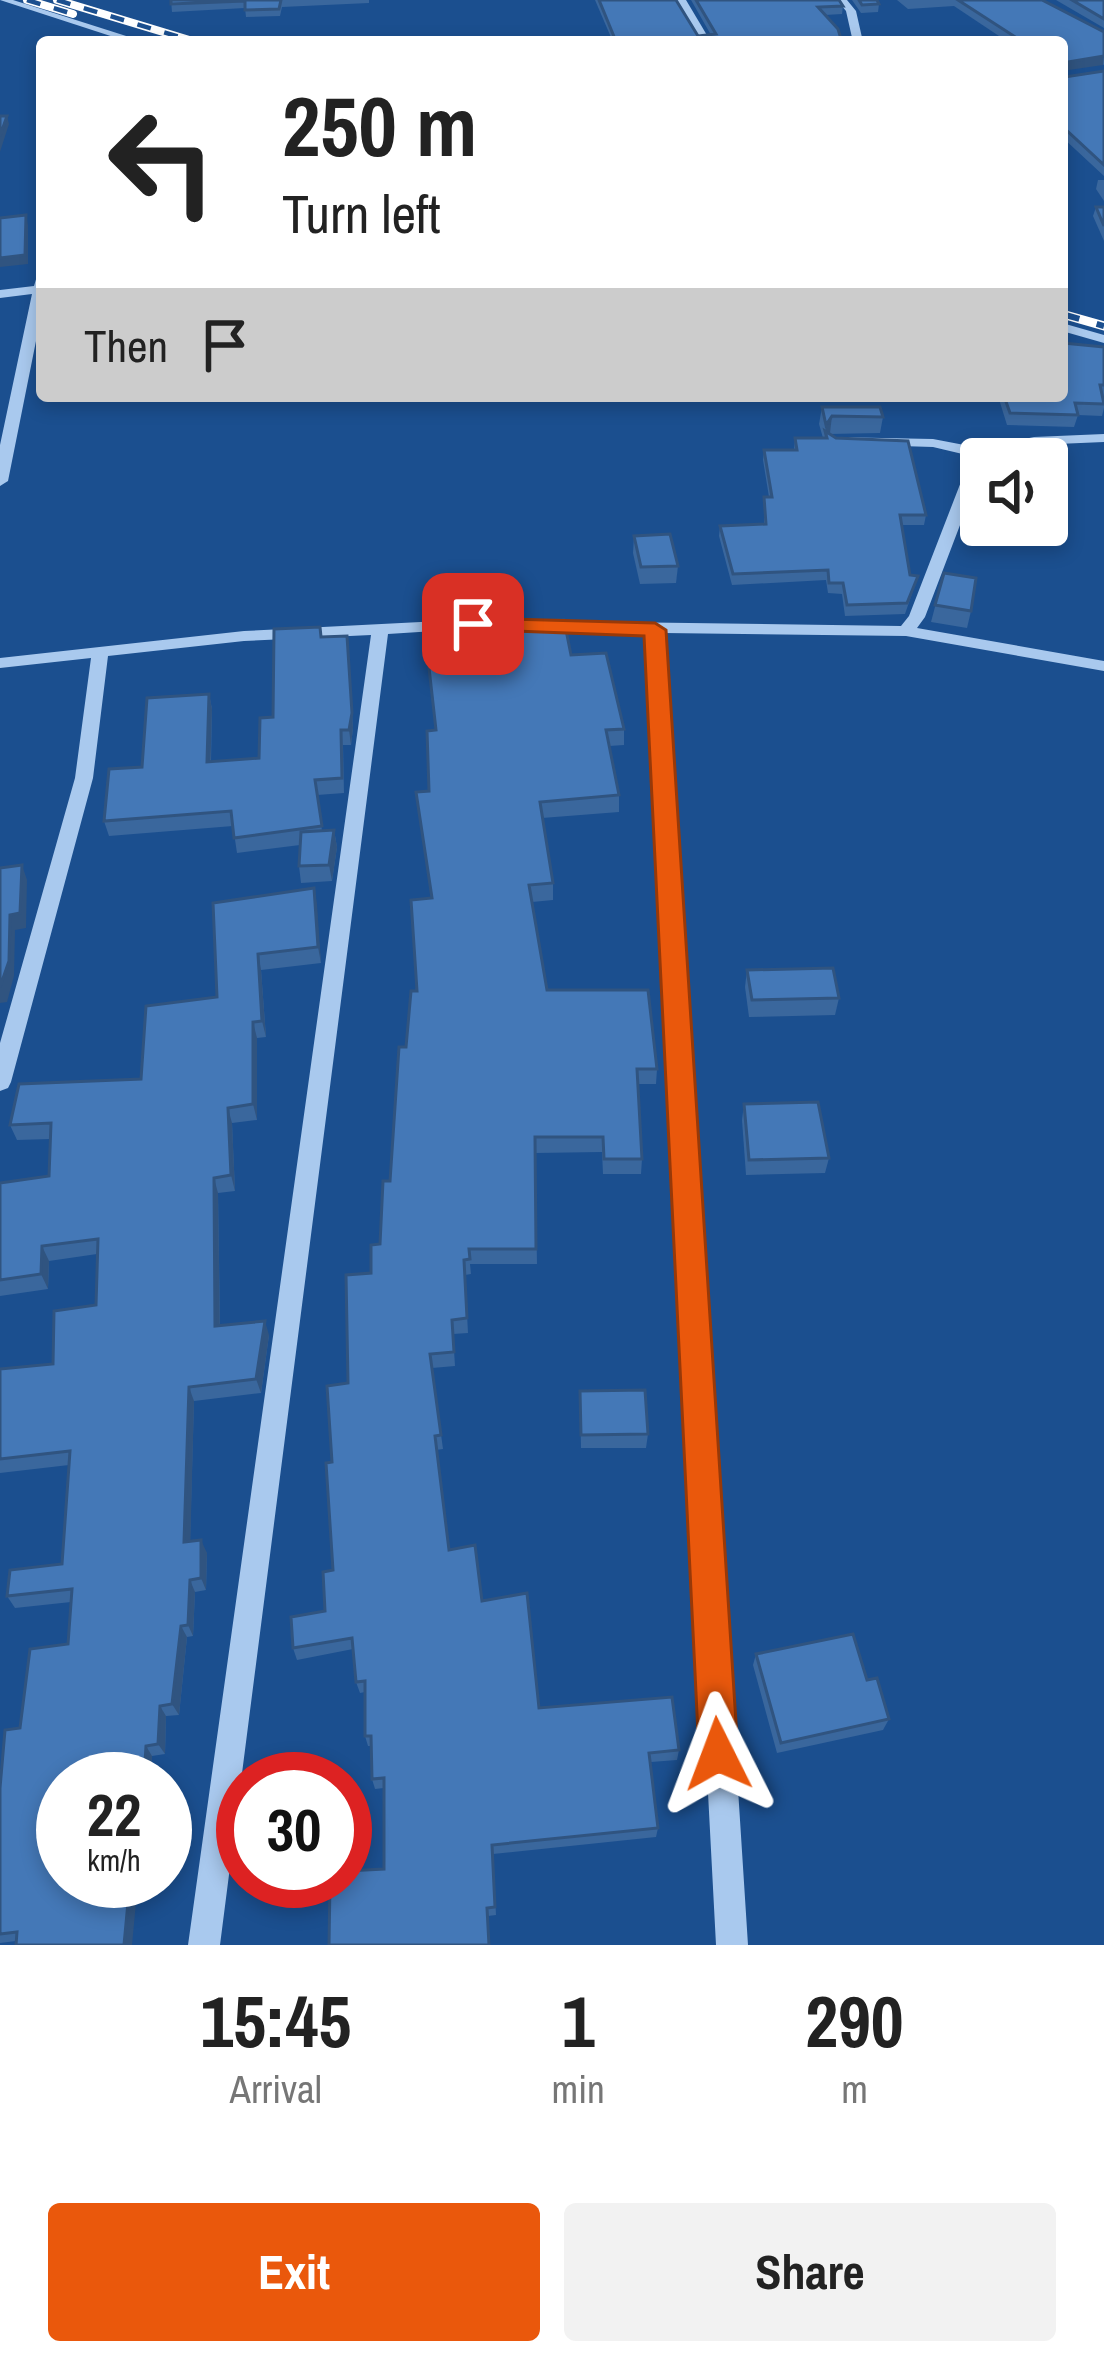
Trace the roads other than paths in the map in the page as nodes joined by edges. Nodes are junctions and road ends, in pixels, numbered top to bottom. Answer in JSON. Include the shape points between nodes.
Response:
{"nodes":[{"id":1,"x":3,"y":0,"type":"edge"},
{"id":2,"x":681,"y":0,"type":"edge"},
{"id":3,"x":842,"y":0,"type":"edge"},
{"id":4,"x":120,"y":36,"type":"edge"},
{"id":5,"x":702,"y":36,"type":"edge"},
{"id":6,"x":857,"y":36,"type":"edge"},
{"id":7,"x":36,"y":285,"type":"edge"},
{"id":8,"x":0,"y":294,"type":"edge"},
{"id":9,"x":36,"y":308,"type":"edge"},
{"id":10,"x":1068,"y":328,"type":"edge"},
{"id":11,"x":1104,"y":340,"type":"edge"},
{"id":12,"x":1104,"y":438,"type":"edge"},
{"id":13,"x":835,"y":440,"type":"edge"},
{"id":14,"x":1068,"y":440,"type":"edge"},
{"id":15,"x":960,"y":449,"type":"edge"},
{"id":16,"x":0,"y":481,"type":"edge"},
{"id":17,"x":960,"y":505,"type":"edge"},
{"id":18,"x":473,"y":624,"type":"edge"},
{"id":19,"x":519,"y":626,"type":"edge"},
{"id":20,"x":380,"y":630,"type":"junction"},
{"id":21,"x":655,"y":630,"type":"junction"},
{"id":22,"x":906,"y":631,"type":"junction"},
{"id":23,"x":100,"y":654,"type":"junction"},
{"id":24,"x":0,"y":663,"type":"edge"},
{"id":25,"x":1104,"y":666,"type":"edge"},
{"id":26,"x":0,"y":1082,"type":"edge"},
{"id":27,"x":204,"y":1945,"type":"edge"},
{"id":28,"x":732,"y":1945,"type":"edge"}],
"edges":[{"from":1,"to":4,"type":"street"},
{"from":2,"to":5,"type":"street"},
{"from":3,"to":6,"type":"street"},
{"from":7,"to":8,"type":"street"},
{"from":9,"to":16,"type":"street"},
{"from":10,"to":11,"type":"street"},
{"from":12,"to":14,"type":"street"},
{"from":13,"to":15,"type":"street"},
{"from":17,"to":22,"type":"street"},
{"from":18,"to":20,"type":"street"},
{"from":19,"to":21,"type":"street"},
{"from":20,"to":23,"type":"street"},
{"from":20,"to":27,"type":"street"},
{"from":21,"to":22,"type":"street"},
{"from":21,"to":28,"type":"street"},
{"from":22,"to":25,"type":"street"},
{"from":23,"to":24,"type":"street"},
{"from":23,"to":26,"type":"street","via":[[84,778]]}]}
